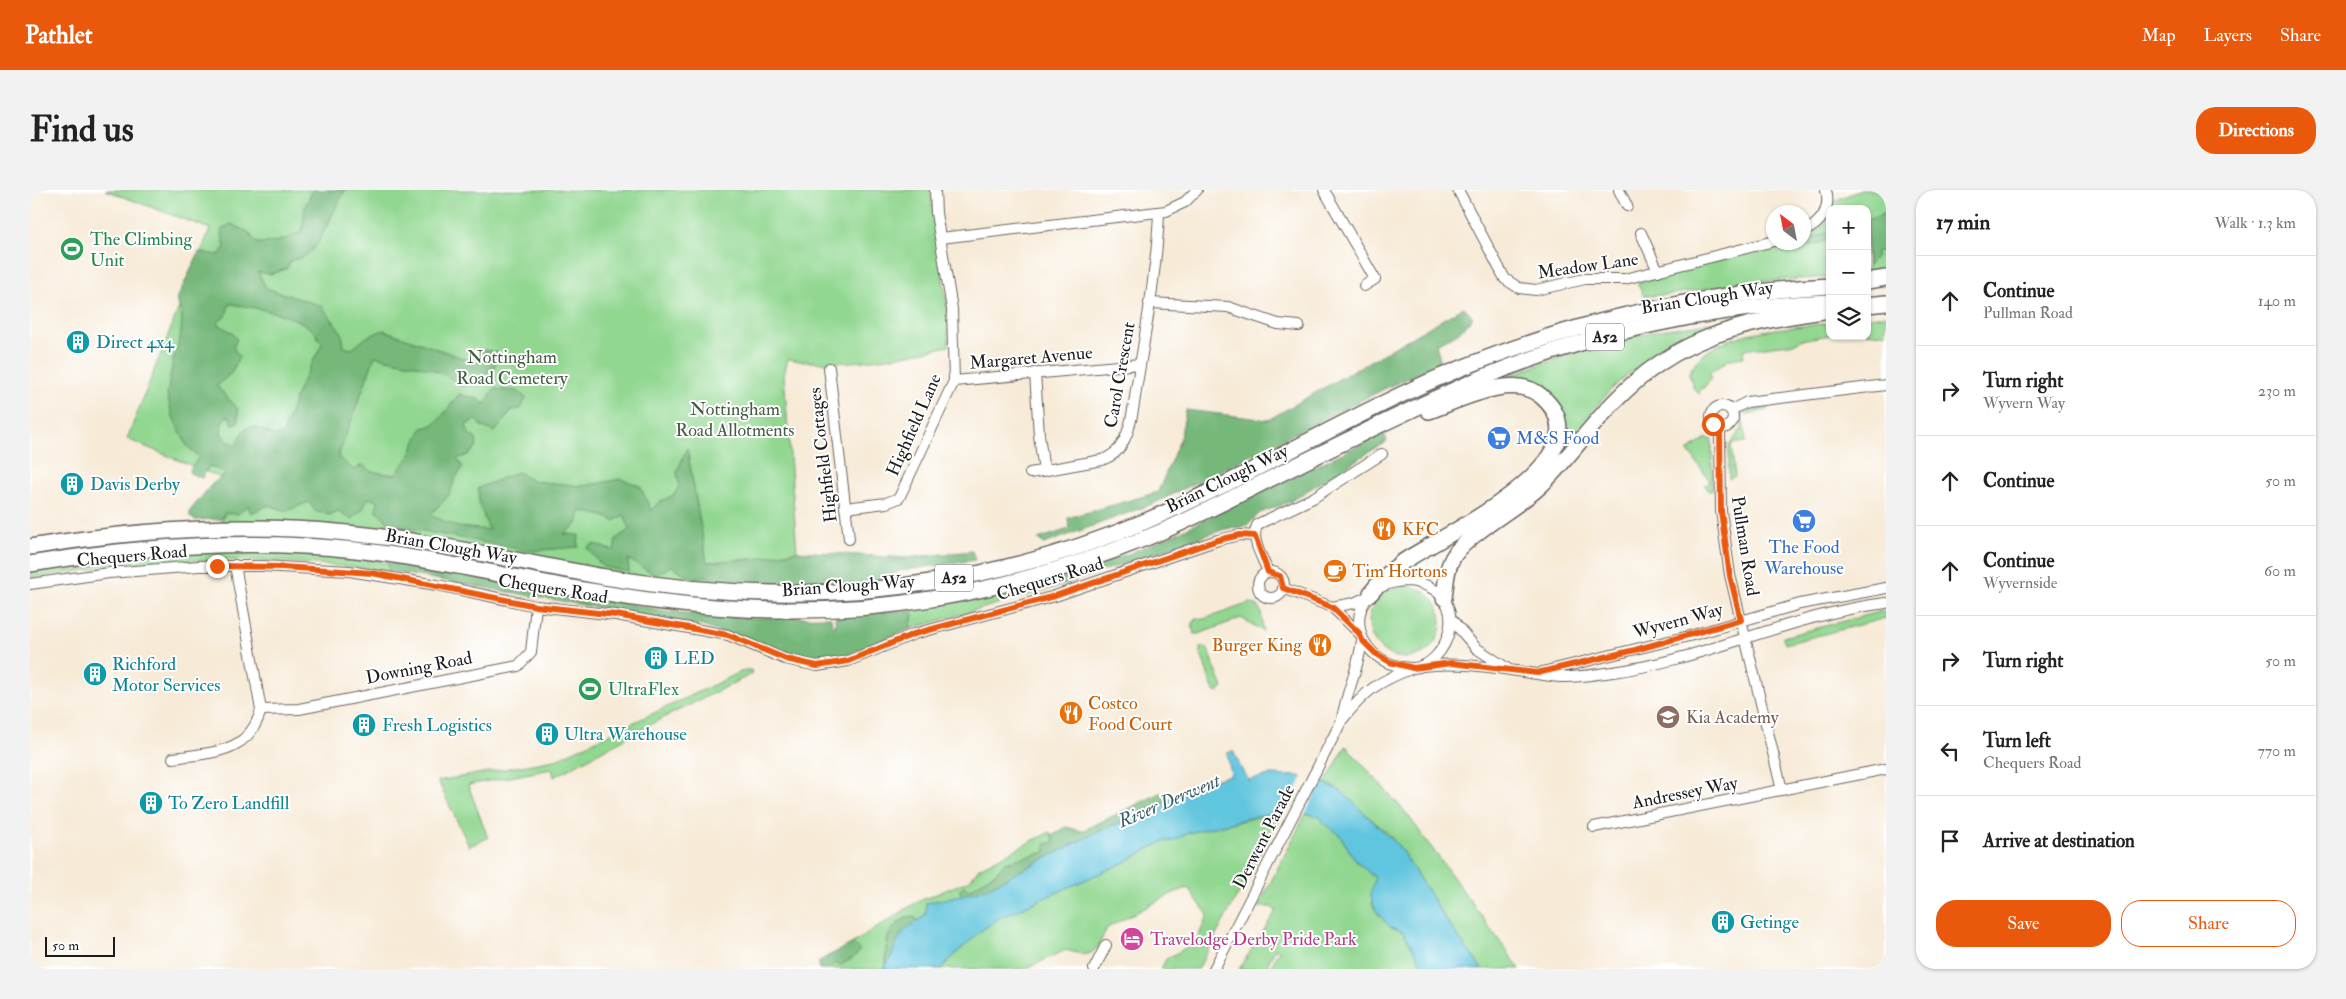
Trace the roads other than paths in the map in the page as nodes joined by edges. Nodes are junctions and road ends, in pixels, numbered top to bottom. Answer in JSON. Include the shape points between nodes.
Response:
{"nodes":[{"id":1,"x":935,"y":190,"type":"edge"},
{"id":2,"x":1198,"y":190,"type":"edge"},
{"id":3,"x":1324,"y":190,"type":"edge"},
{"id":4,"x":1458,"y":190,"type":"edge"},
{"id":5,"x":1619,"y":190,"type":"edge"},
{"id":6,"x":1826,"y":190,"type":"edge"},
{"id":7,"x":1627,"y":206,"type":"dead end"},
{"id":8,"x":1159,"y":212,"type":"junction"},
{"id":9,"x":1811,"y":228,"type":"edge"},
{"id":10,"x":1641,"y":233,"type":"dead end"},
{"id":11,"x":941,"y":238,"type":"junction"},
{"id":12,"x":1766,"y":243,"type":"edge"},
{"id":13,"x":1658,"y":271,"type":"junction"},
{"id":14,"x":1886,"y":278,"type":"edge"},
{"id":15,"x":1871,"y":280,"type":"edge"},
{"id":16,"x":1871,"y":285,"type":"edge"},
{"id":17,"x":1886,"y":285,"type":"edge"},
{"id":18,"x":1364,"y":286,"type":"dead end"},
{"id":19,"x":1826,"y":286,"type":"edge"},
{"id":20,"x":1871,"y":301,"type":"edge"},
{"id":21,"x":1826,"y":302,"type":"edge"},
{"id":22,"x":1886,"y":302,"type":"edge"},
{"id":23,"x":1149,"y":303,"type":"junction"},
{"id":24,"x":1871,"y":304,"type":"edge"},
{"id":25,"x":1826,"y":311,"type":"edge"},
{"id":26,"x":1299,"y":326,"type":"dead end"},
{"id":27,"x":1140,"y":364,"type":"junction"},
{"id":28,"x":829,"y":368,"type":"dead end"},
{"id":29,"x":1035,"y":373,"type":"junction"},
{"id":30,"x":954,"y":381,"type":"junction"},
{"id":31,"x":1886,"y":384,"type":"edge"},
{"id":32,"x":1731,"y":410,"type":"junction"},
{"id":33,"x":1720,"y":428,"type":"junction"},
{"id":34,"x":1371,"y":430,"type":"junction"},
{"id":35,"x":1382,"y":454,"type":"dead end"},
{"id":36,"x":1044,"y":471,"type":"junction"},
{"id":37,"x":1030,"y":473,"type":"dead end"},
{"id":38,"x":845,"y":508,"type":"junction"},
{"id":39,"x":1255,"y":536,"type":"junction"},
{"id":40,"x":849,"y":538,"type":"dead end"},
{"id":41,"x":30,"y":547,"type":"edge"},
{"id":42,"x":30,"y":564,"type":"edge"},
{"id":43,"x":235,"y":566,"type":"junction"},
{"id":44,"x":1268,"y":572,"type":"junction"},
{"id":45,"x":30,"y":584,"type":"edge"},
{"id":46,"x":1283,"y":588,"type":"junction"},
{"id":47,"x":1886,"y":588,"type":"edge"},
{"id":48,"x":1370,"y":594,"type":"junction"},
{"id":49,"x":1444,"y":598,"type":"junction"},
{"id":50,"x":1886,"y":603,"type":"edge"},
{"id":51,"x":536,"y":606,"type":"junction"},
{"id":52,"x":1332,"y":607,"type":"junction"},
{"id":53,"x":1452,"y":619,"type":"junction"},
{"id":54,"x":1741,"y":620,"type":"junction"},
{"id":55,"x":1361,"y":637,"type":"junction"},
{"id":56,"x":1746,"y":638,"type":"junction"},
{"id":57,"x":1417,"y":667,"type":"junction"},
{"id":58,"x":1509,"y":670,"type":"junction"},
{"id":59,"x":1537,"y":673,"type":"junction"},
{"id":60,"x":261,"y":710,"type":"junction"},
{"id":61,"x":1340,"y":722,"type":"junction"},
{"id":62,"x":173,"y":758,"type":"dead end"},
{"id":63,"x":1886,"y":769,"type":"edge"},
{"id":64,"x":1782,"y":790,"type":"junction"},
{"id":65,"x":1594,"y":827,"type":"dead end"},
{"id":66,"x":1106,"y":945,"type":"dead end"},
{"id":67,"x":1094,"y":969,"type":"edge"},
{"id":68,"x":1214,"y":969,"type":"edge"}],
"edges":[{"from":1,"to":11,"type":"street","name":"Highfield Lane"},
{"from":2,"to":8,"type":"street","via":[[1181,205]]},
{"from":3,"to":18,"type":"street","via":[[1375,279]]},
{"from":4,"to":13,"type":"street","name":"Meadow Lane","via":[[1502,274],[1513,286],[1536,290],[1574,280],[1626,279]]},
{"from":5,"to":7,"type":"street"},
{"from":6,"to":9,"type":"street","via":[[1828,202],[1824,214]]},
{"from":8,"to":11,"type":"street"},
{"from":8,"to":23,"type":"street","name":"Carol Crescent"},
{"from":10,"to":13,"type":"street","name":"Meadow Lane"},
{"from":11,"to":30,"type":"street","name":"Highfield Lane","via":[[953,318]]},
{"from":12,"to":13,"type":"street","name":"Meadow Lane"},
{"from":14,"to":15,"type":"highway"},
{"from":16,"to":17,"type":"highway"},
{"from":19,"to":41,"type":"highway","name":"Brian Clough Way","number":"A52","via":[[1684,303],[1629,314],[1539,339],[1403,394],[1147,520],[1028,561],[926,583],[809,593],[698,590],[390,538],[346,532],[257,528],[167,530]]},
{"from":20,"to":22,"type":"highway"},
{"from":21,"to":34,"type":"highway","name":"Brian Clough Way","number":"A52","via":[[1721,312],[1619,333],[1507,368]]},
{"from":22,"to":24,"type":"highway"},
{"from":23,"to":26,"type":"street","via":[[1228,307],[1278,324]]},
{"from":23,"to":27,"type":"street","name":"Carol Crescent"},
{"from":25,"to":49,"type":"highway","via":[[1737,326],[1675,353],[1642,376],[1610,406],[1538,488],[1460,549],[1448,570]]},
{"from":27,"to":29,"type":"street","name":"Margaret Avenue"},
{"from":27,"to":36,"type":"street","name":"Carol Crescent","via":[[1122,446],[1102,460]]},
{"from":28,"to":38,"type":"street","name":"Highfield Cottages"},
{"from":29,"to":30,"type":"street","name":"Margaret Avenue"},
{"from":29,"to":36,"type":"street"},
{"from":30,"to":38,"type":"street","name":"Highfield Lane","via":[[898,498],[886,503]]},
{"from":31,"to":32,"type":"street","via":[[1747,402]]},
{"from":32,"to":33,"type":"street","via":[[1732,423]]},
{"from":32,"to":33,"type":"street","via":[[1722,406],[1712,411],[1711,421]]},
{"from":33,"to":54,"type":"street","name":"Pullman Road","via":[[1721,511],[1730,576]]},
{"from":34,"to":42,"type":"highway","name":"Brian Clough Way","number":"A52","via":[[1148,538],[1107,553],[998,586],[883,605],[802,610],[687,605],[402,556],[282,545],[163,547]]},
{"from":34,"to":48,"type":"highway","via":[[1480,394],[1515,386],[1530,389],[1546,400],[1557,420],[1558,435],[1552,454],[1524,483],[1477,519],[1401,564]]},
{"from":35,"to":39,"type":"street","via":[[1306,502],[1262,521]]},
{"from":36,"to":37,"type":"street","name":"Carol Crescent"},
{"from":38,"to":40,"type":"street","name":"Highfield Cottages"},
{"from":39,"to":44,"type":"street"},
{"from":39,"to":51,"type":"street","name":"Chequers Road","via":[[1240,535],[1218,540],[1055,596],[901,638],[848,661],[817,666],[786,659],[728,635],[616,615]]},
{"from":43,"to":45,"type":"street","name":"Chequers Road","via":[[135,570]]},
{"from":43,"to":51,"type":"street","name":"Chequers Road","via":[[372,573]]},
{"from":43,"to":60,"type":"street"},
{"from":44,"to":46,"type":"street","via":[[1280,576]]},
{"from":44,"to":46,"type":"street","via":[[1258,582],[1258,589],[1263,595],[1269,598],[1276,596]]},
{"from":46,"to":52,"type":"street"},
{"from":47,"to":54,"type":"street","name":"Wyvern Way","via":[[1800,604]]},
{"from":48,"to":49,"type":"street","via":[[1394,582],[1410,581],[1424,585]]},
{"from":48,"to":52,"type":"street","via":[[1354,603]]},
{"from":48,"to":55,"type":"street","via":[[1361,611]]},
{"from":49,"to":53,"type":"street"},
{"from":50,"to":56,"type":"street","name":"Wyvern Way"},
{"from":51,"to":60,"type":"street","name":"Downing Road","via":[[530,652],[518,666],[299,708]]},
{"from":52,"to":55,"type":"street"},
{"from":53,"to":57,"type":"street","via":[[1438,653]]},
{"from":53,"to":58,"type":"street","name":"Wyvern Way","via":[[1476,648]]},
{"from":54,"to":56,"type":"street","name":"Pullman Road"},
{"from":54,"to":59,"type":"street","name":"Wyvern Way"},
{"from":55,"to":57,"type":"street","via":[[1384,659]]},
{"from":55,"to":61,"type":"street","name":"Derwent Parade","via":[[1360,658]]},
{"from":56,"to":59,"type":"street","name":"Wyvern Way","via":[[1667,662],[1615,672],[1577,677]]},
{"from":56,"to":64,"type":"street"},
{"from":57,"to":58,"type":"street","name":"Wyvern Way","via":[[1452,663]]},
{"from":57,"to":61,"type":"street","name":"Derwent Parade","via":[[1376,684]]},
{"from":58,"to":59,"type":"street","name":"Wyvern Way"},
{"from":60,"to":62,"type":"street","via":[[257,726],[239,743],[226,750]]},
{"from":61,"to":68,"type":"street","name":"Derwent Parade"},
{"from":63,"to":64,"type":"street","name":"Andressey Way"},
{"from":64,"to":65,"type":"street","name":"Andressey Way"},
{"from":66,"to":67,"type":"street"}]}
